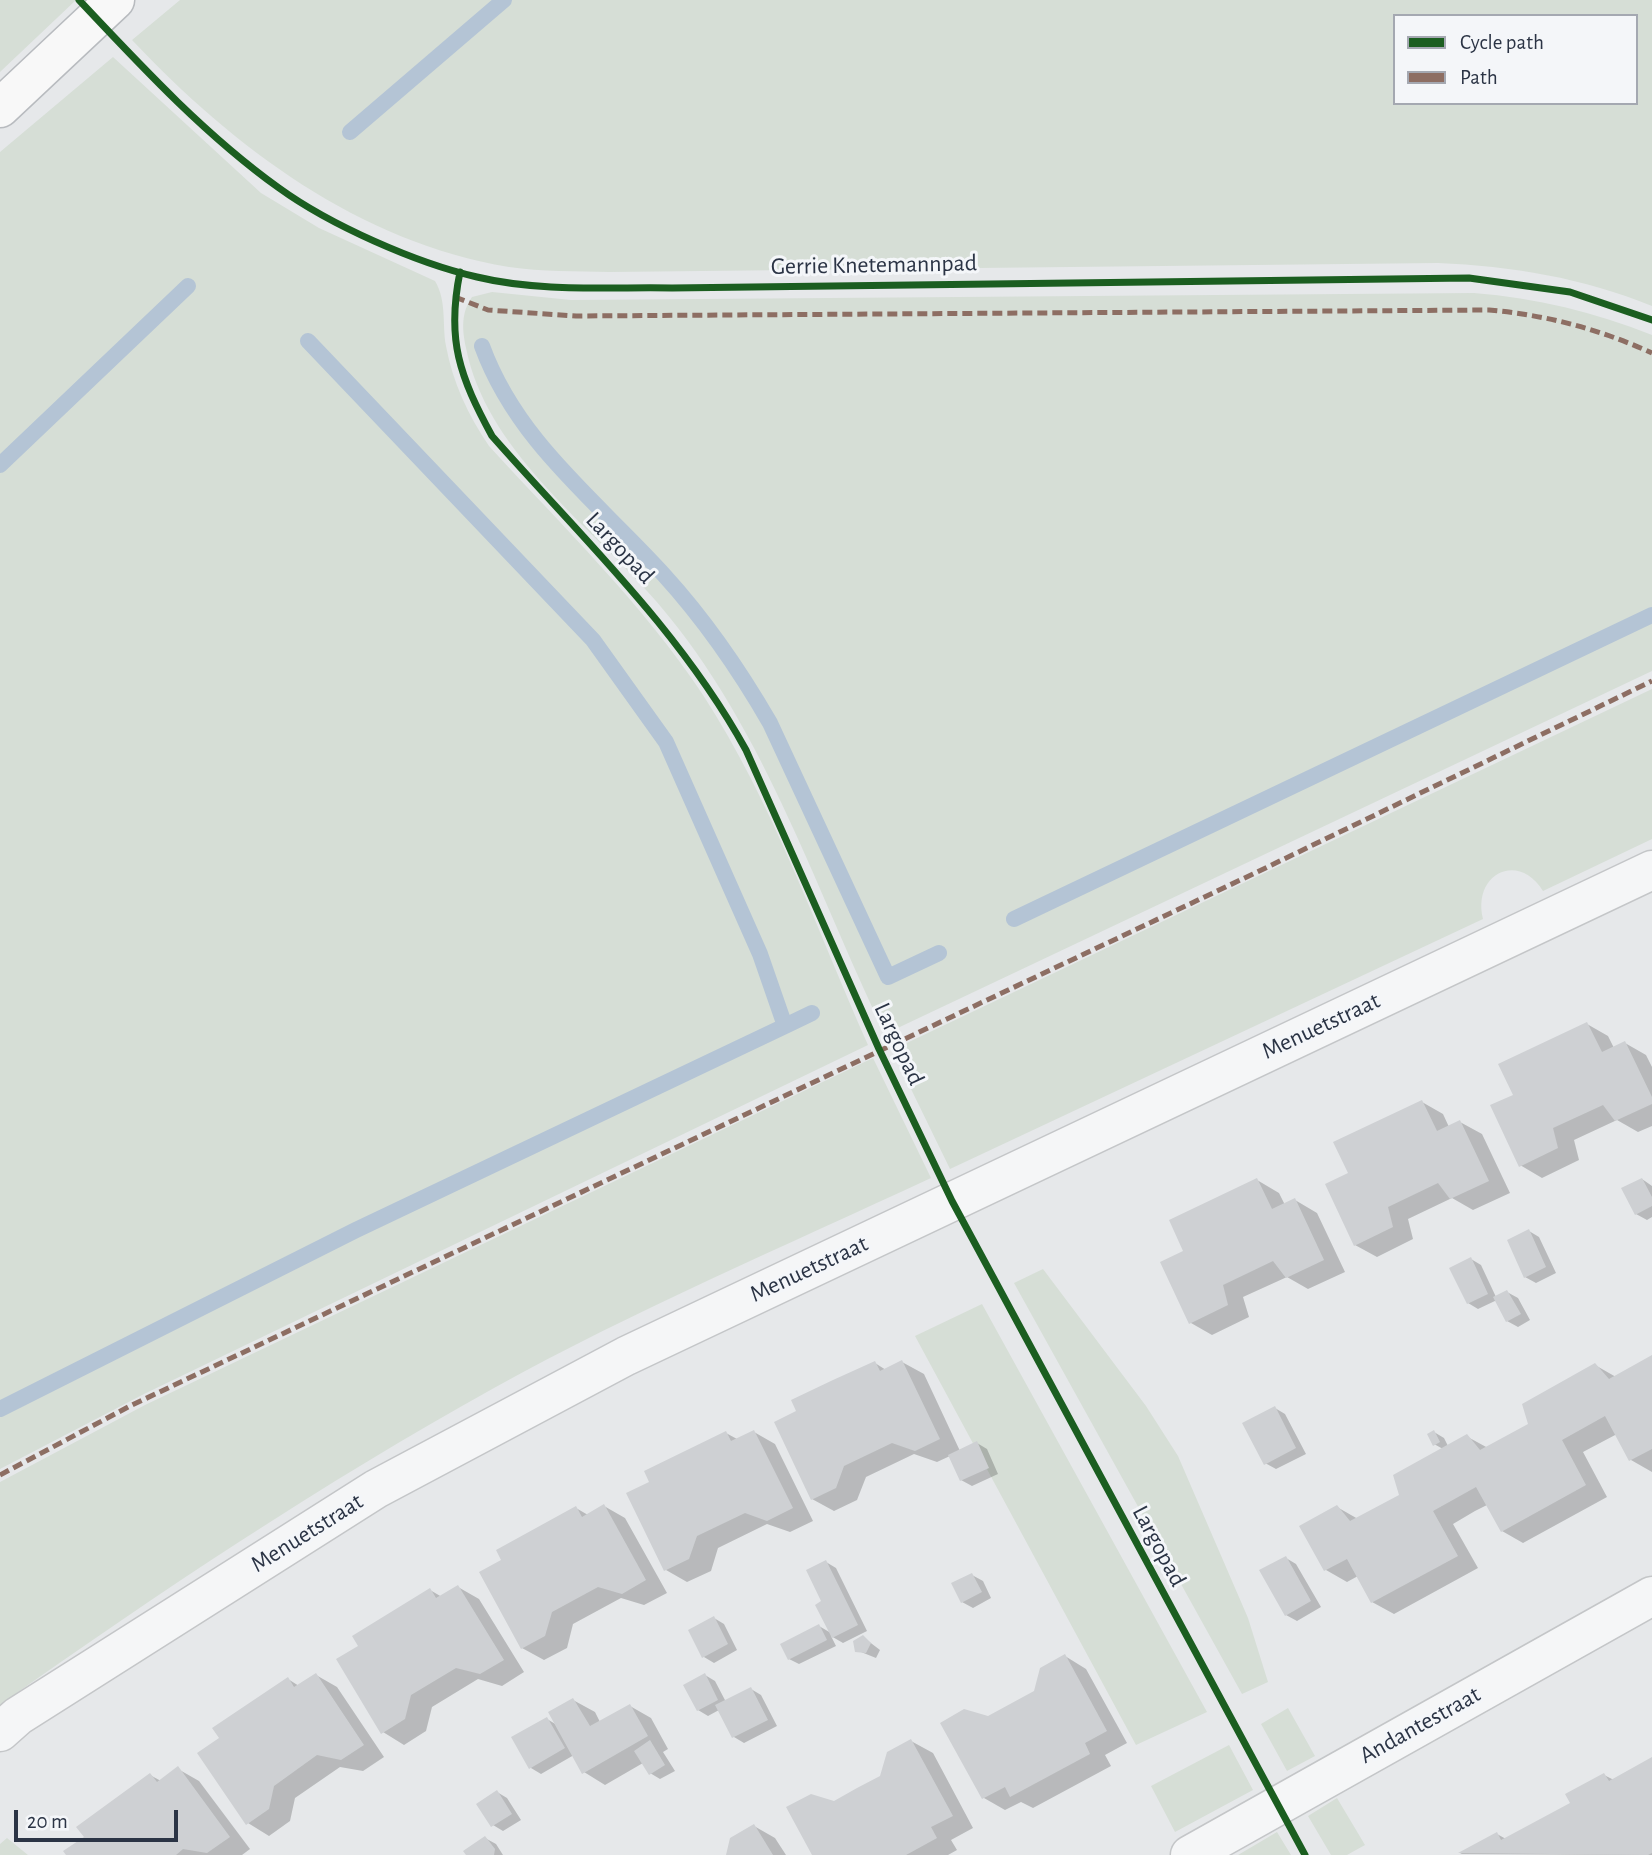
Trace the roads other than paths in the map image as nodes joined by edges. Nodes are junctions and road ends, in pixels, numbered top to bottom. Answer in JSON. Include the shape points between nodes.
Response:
{"nodes":[{"id":1,"x":115,"y":0,"type":"edge"},
{"id":2,"x":0,"y":108,"type":"edge"},
{"id":3,"x":1652,"y":870,"type":"edge"},
{"id":4,"x":1652,"y":1596,"type":"edge"},
{"id":5,"x":0,"y":1732,"type":"edge"},
{"id":6,"x":1190,"y":1855,"type":"edge"}],
"edges":[{"from":1,"to":2,"type":"highway"},
{"from":3,"to":5,"type":"street","name":"Menuetstraat","via":[[626,1356],[376,1489],[18,1716]]},
{"from":4,"to":6,"type":"street","name":"Andantestraat"}]}
